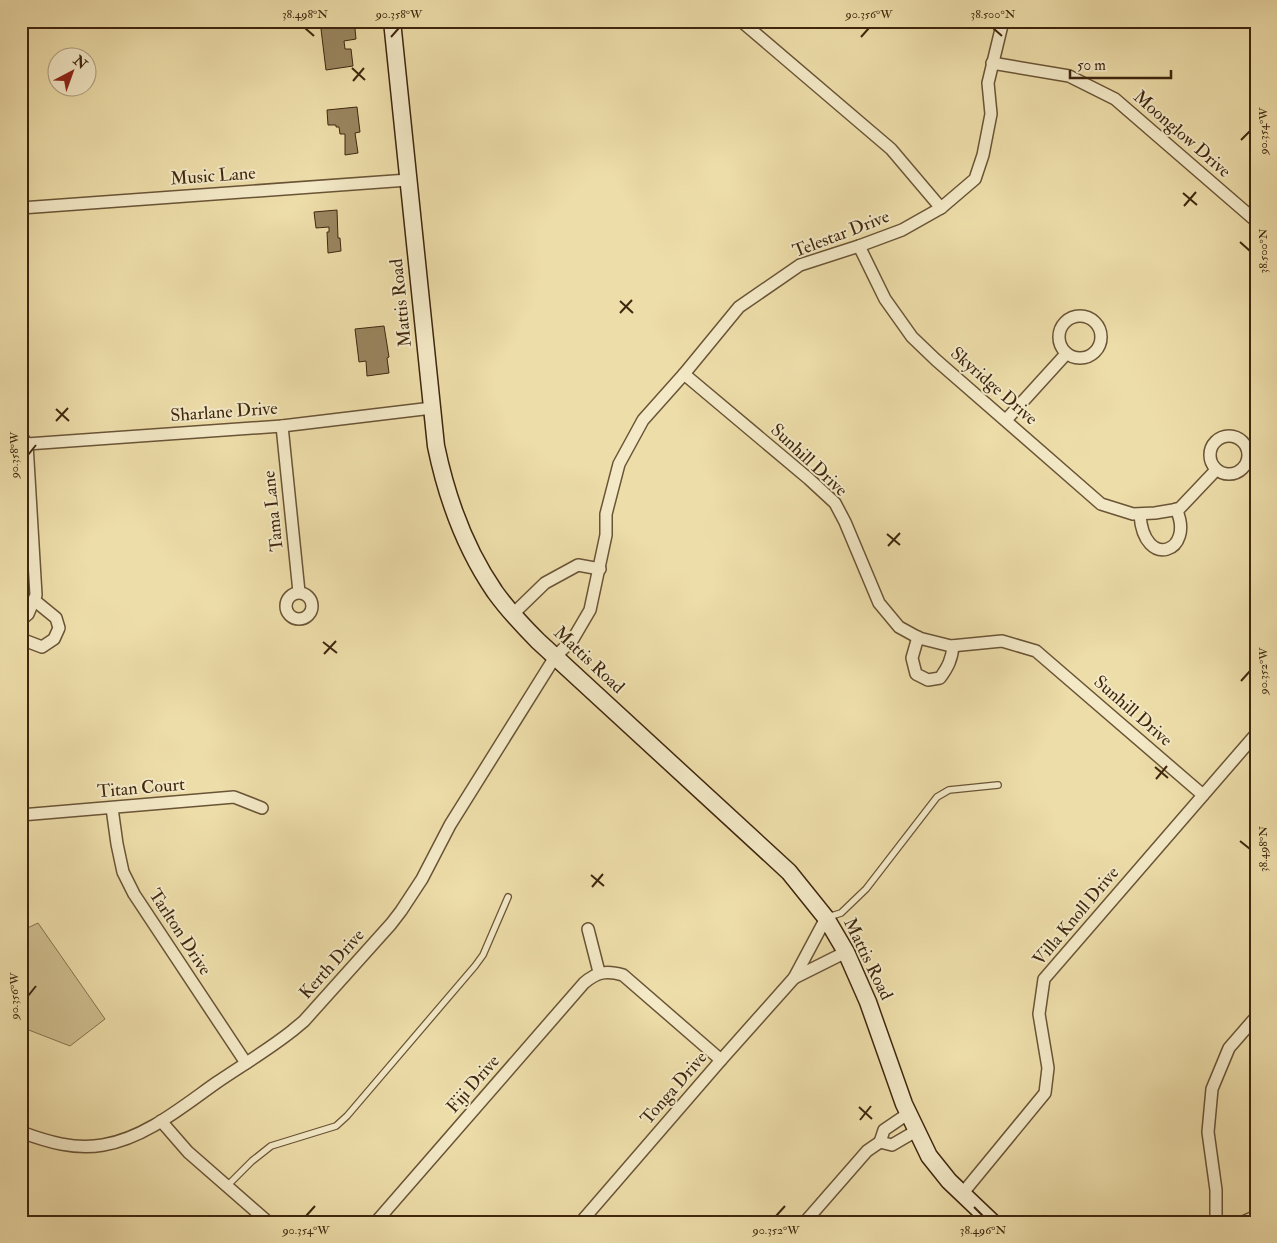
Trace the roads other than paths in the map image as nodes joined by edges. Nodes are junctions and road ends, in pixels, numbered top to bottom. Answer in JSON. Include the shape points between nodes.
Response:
{"nodes":[{"id":1,"x":392,"y":21,"type":"edge"},
{"id":2,"x":741,"y":21,"type":"edge"},
{"id":3,"x":1003,"y":21,"type":"edge"},
{"id":4,"x":992,"y":63,"type":"junction"},
{"id":5,"x":408,"y":180,"type":"junction"},
{"id":6,"x":21,"y":208,"type":"edge"},
{"id":7,"x":941,"y":208,"type":"junction"},
{"id":8,"x":1256,"y":221,"type":"edge"},
{"id":9,"x":859,"y":246,"type":"junction"},
{"id":10,"x":1066,"y":354,"type":"dead end"},
{"id":11,"x":684,"y":374,"type":"junction"},
{"id":12,"x":432,"y":408,"type":"junction"},
{"id":13,"x":1006,"y":420,"type":"junction"},
{"id":14,"x":282,"y":426,"type":"junction"},
{"id":15,"x":24,"y":440,"type":"edge"},
{"id":16,"x":1216,"y":470,"type":"dead end"},
{"id":17,"x":1176,"y":509,"type":"junction"},
{"id":18,"x":1140,"y":514,"type":"junction"},
{"id":19,"x":600,"y":569,"type":"junction"},
{"id":20,"x":300,"y":592,"type":"dead end"},
{"id":21,"x":34,"y":600,"type":"junction"},
{"id":22,"x":513,"y":614,"type":"junction"},
{"id":23,"x":21,"y":620,"type":"edge"},
{"id":24,"x":918,"y":637,"type":"junction"},
{"id":25,"x":21,"y":639,"type":"edge"},
{"id":26,"x":953,"y":646,"type":"junction"},
{"id":27,"x":555,"y":657,"type":"junction"},
{"id":28,"x":1256,"y":734,"type":"edge"},
{"id":29,"x":998,"y":785,"type":"dead end"},
{"id":30,"x":1203,"y":795,"type":"junction"},
{"id":31,"x":112,"y":808,"type":"junction"},
{"id":32,"x":262,"y":808,"type":"dead end"},
{"id":33,"x":21,"y":815,"type":"edge"},
{"id":34,"x":508,"y":897,"type":"dead end"},
{"id":35,"x":826,"y":918,"type":"junction"},
{"id":36,"x":588,"y":929,"type":"dead end"},
{"id":37,"x":846,"y":952,"type":"junction"},
{"id":38,"x":599,"y":972,"type":"junction"},
{"id":39,"x":794,"y":978,"type":"junction"},
{"id":40,"x":1256,"y":1017,"type":"edge"},
{"id":41,"x":721,"y":1060,"type":"junction"},
{"id":42,"x":246,"y":1063,"type":"junction"},
{"id":43,"x":909,"y":1114,"type":"junction"},
{"id":44,"x":161,"y":1120,"type":"junction"},
{"id":45,"x":916,"y":1131,"type":"junction"},
{"id":46,"x":21,"y":1132,"type":"edge"},
{"id":47,"x":880,"y":1142,"type":"junction"},
{"id":48,"x":227,"y":1186,"type":"junction"},
{"id":49,"x":962,"y":1194,"type":"junction"},
{"id":50,"x":1256,"y":1216,"type":"edge"},
{"id":51,"x":268,"y":1222,"type":"edge"},
{"id":52,"x":376,"y":1222,"type":"edge"},
{"id":53,"x":581,"y":1222,"type":"edge"},
{"id":54,"x":805,"y":1222,"type":"edge"},
{"id":55,"x":992,"y":1222,"type":"edge"},
{"id":56,"x":1216,"y":1222,"type":"edge"},
{"id":57,"x":1244,"y":1222,"type":"edge"}],
"edges":[{"from":1,"to":5,"type":"main road","name":"Mattis Road"},
{"from":2,"to":7,"type":"street","via":[[891,149]]},
{"from":3,"to":4,"type":"street","name":"Telestar Drive"},
{"from":4,"to":7,"type":"street","name":"Telestar Drive","via":[[988,83],[991,114],[975,179]]},
{"from":4,"to":8,"type":"street","name":"Moonglow Drive","via":[[1070,76],[1115,100]]},
{"from":5,"to":6,"type":"street","name":"Music Lane"},
{"from":5,"to":12,"type":"main road","name":"Mattis Road"},
{"from":7,"to":9,"type":"street","name":"Telestar Drive","via":[[902,230]]},
{"from":9,"to":11,"type":"street","name":"Telestar Drive","via":[[800,265],[739,307]]},
{"from":9,"to":13,"type":"street","name":"Skyridge Drive","via":[[885,299],[912,337]]},
{"from":10,"to":13,"type":"street"},
{"from":11,"to":19,"type":"street","name":"Telestar Drive","via":[[643,420],[618,464],[606,514]]},
{"from":11,"to":24,"type":"street","name":"Sunhill Drive","via":[[835,504],[879,603],[899,628]]},
{"from":12,"to":14,"type":"street","name":"Sharlane Drive"},
{"from":12,"to":22,"type":"main road","name":"Mattis Road","via":[[436,446],[448,498],[481,568]]},
{"from":13,"to":18,"type":"street","name":"Skyridge Drive","via":[[1101,504]]},
{"from":14,"to":15,"type":"street","name":"Sharlane Drive"},
{"from":14,"to":20,"type":"street","name":"Tama Lane"},
{"from":15,"to":21,"type":"street"},
{"from":16,"to":17,"type":"street"},
{"from":17,"to":18,"type":"street","name":"Skyridge Drive"},
{"from":17,"to":18,"type":"street","via":[[1180,537],[1169,549],[1160,550],[1149,544],[1141,529]]},
{"from":19,"to":22,"type":"street","via":[[578,565],[545,583]]},
{"from":19,"to":27,"type":"street","name":"Telestar Drive","via":[[590,610],[572,640]]},
{"from":21,"to":23,"type":"street","via":[[28,614]]},
{"from":21,"to":25,"type":"street","via":[[56,618],[59,628],[54,639],[42,647]]},
{"from":22,"to":27,"type":"main road","name":"Mattis Road"},
{"from":24,"to":26,"type":"street","name":"Sunhill Drive"},
{"from":24,"to":26,"type":"street","via":[[912,658],[916,674],[928,680],[940,678],[948,667]]},
{"from":26,"to":30,"type":"street","name":"Sunhill Drive","via":[[1002,640],[1036,651]]},
{"from":27,"to":35,"type":"main road","name":"Mattis Road","via":[[789,872]]},
{"from":27,"to":42,"type":"street","name":"Kerth Drive","via":[[450,825],[422,879],[391,924],[304,1021]]},
{"from":28,"to":30,"type":"street","name":"Villa Knoll Drive"},
{"from":29,"to":35,"type":"lane","via":[[949,790],[937,797],[866,889],[841,913]]},
{"from":30,"to":49,"type":"street","name":"Villa Knoll Drive","via":[[1044,979],[1040,1014],[1048,1068],[1045,1093]]},
{"from":31,"to":32,"type":"street","name":"Titan Court","via":[[234,797]]},
{"from":31,"to":33,"type":"street","name":"Titan Court"},
{"from":31,"to":42,"type":"street","name":"Tarlton Drive","via":[[124,872],[134,894]]},
{"from":34,"to":48,"type":"lane","via":[[475,966],[346,1116],[336,1126],[271,1146]]},
{"from":35,"to":37,"type":"main road","name":"Mattis Road"},
{"from":35,"to":39,"type":"street","name":"Tonga Drive"},
{"from":36,"to":38,"type":"street"},
{"from":37,"to":39,"type":"street","name":"Tonga Drive"},
{"from":37,"to":43,"type":"main road","name":"Mattis Road"},
{"from":38,"to":41,"type":"street","via":[[622,974]]},
{"from":38,"to":52,"type":"street","name":"Fiji Drive","via":[[584,983]]},
{"from":39,"to":41,"type":"street","name":"Tonga Drive"},
{"from":40,"to":56,"type":"street","via":[[1229,1048],[1212,1089],[1208,1132],[1216,1190]]},
{"from":41,"to":53,"type":"street","name":"Tonga Drive"},
{"from":42,"to":44,"type":"street","name":"Kerth Drive"},
{"from":43,"to":45,"type":"main road","name":"Mattis Road"},
{"from":43,"to":47,"type":"street","via":[[884,1130]]},
{"from":44,"to":46,"type":"street","name":"Kerth Drive","via":[[120,1142],[79,1147]]},
{"from":44,"to":48,"type":"street","via":[[188,1152]]},
{"from":45,"to":47,"type":"street","via":[[892,1145]]},
{"from":45,"to":49,"type":"main road","name":"Mattis Road","via":[[929,1156]]},
{"from":47,"to":54,"type":"street","via":[[866,1151]]},
{"from":48,"to":51,"type":"street"},
{"from":49,"to":55,"type":"main road","name":"Mattis Road"},
{"from":50,"to":57,"type":"street"}]}
